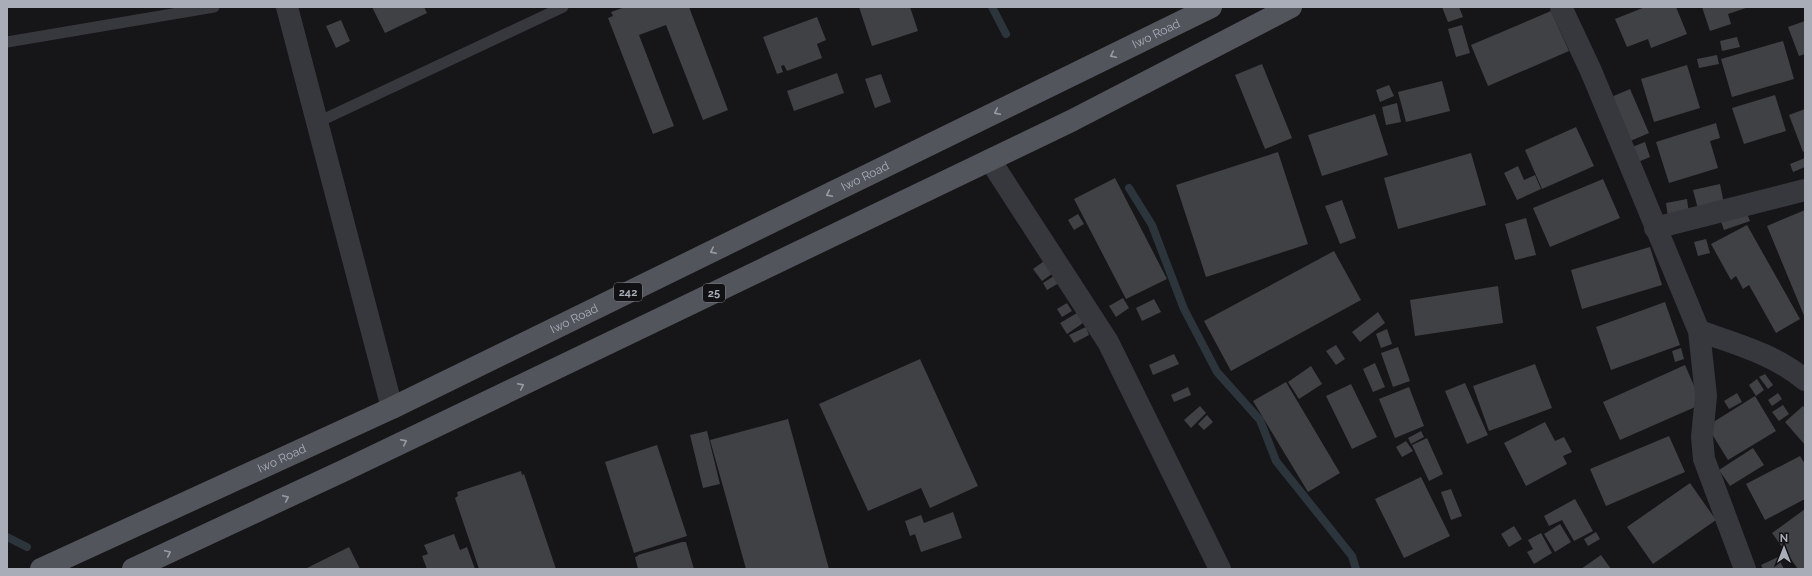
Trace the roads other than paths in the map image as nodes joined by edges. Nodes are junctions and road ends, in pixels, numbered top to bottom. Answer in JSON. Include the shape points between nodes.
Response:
{"nodes":[{"id":1,"x":214,"y":7,"type":"edge"},
{"id":2,"x":287,"y":7,"type":"edge"},
{"id":3,"x":563,"y":7,"type":"edge"},
{"id":4,"x":1211,"y":7,"type":"edge"},
{"id":5,"x":1291,"y":7,"type":"edge"},
{"id":6,"x":1561,"y":7,"type":"edge"},
{"id":7,"x":7,"y":42,"type":"edge"},
{"id":8,"x":318,"y":122,"type":"junction"},
{"id":9,"x":990,"y":160,"type":"junction"},
{"id":10,"x":1805,"y":190,"type":"edge"},
{"id":11,"x":1655,"y":228,"type":"junction"},
{"id":12,"x":1699,"y":331,"type":"junction"},
{"id":13,"x":1805,"y":380,"type":"edge"},
{"id":14,"x":392,"y":408,"type":"junction"},
{"id":15,"x":41,"y":569,"type":"edge"},
{"id":16,"x":133,"y":569,"type":"edge"},
{"id":17,"x":1220,"y":569,"type":"edge"},
{"id":18,"x":1745,"y":569,"type":"edge"}],
"edges":[{"from":1,"to":7,"type":"lane"},
{"from":2,"to":8,"type":"street"},
{"from":3,"to":8,"type":"lane"},
{"from":4,"to":14,"type":"main road","name":"Iwo Road","number":"242","one_way":true},
{"from":5,"to":9,"type":"main road","number":"25"},
{"from":6,"to":11,"type":"street","via":[[1591,71]]},
{"from":8,"to":14,"type":"street"},
{"from":16,"to":9,"type":"main road","number":"25","one_way":true},
{"from":9,"to":17,"type":"street","via":[[1108,342]]},
{"from":10,"to":11,"type":"street"},
{"from":11,"to":12,"type":"street"},
{"from":12,"to":13,"type":"street","via":[[1762,353]]},
{"from":12,"to":18,"type":"street","via":[[1706,396],[1702,437],[1704,460]]},
{"from":14,"to":15,"type":"main road","name":"Iwo Road","number":"242"}]}
